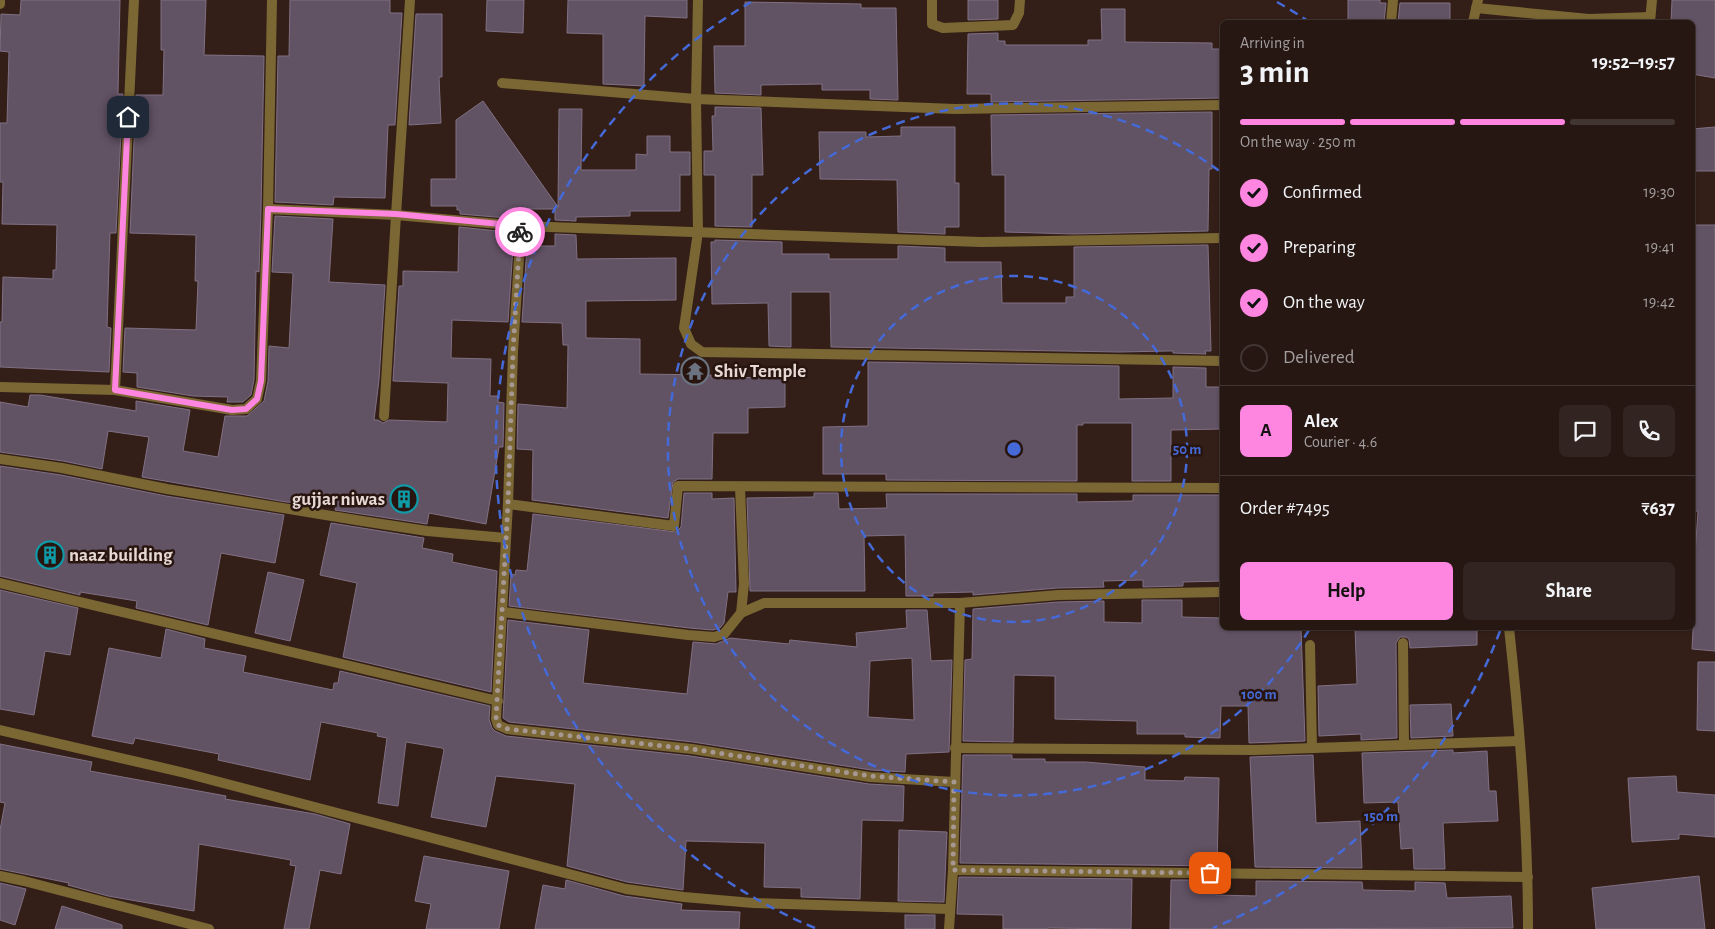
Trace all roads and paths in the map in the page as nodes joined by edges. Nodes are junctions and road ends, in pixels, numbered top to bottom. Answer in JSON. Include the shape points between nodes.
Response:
{"nodes":[{"id":1,"x":0,"y":0,"type":"edge"},
{"id":2,"x":134,"y":0,"type":"edge"},
{"id":3,"x":272,"y":0,"type":"edge"},
{"id":4,"x":410,"y":0,"type":"edge"},
{"id":5,"x":698,"y":0,"type":"edge"},
{"id":6,"x":932,"y":0,"type":"edge"},
{"id":7,"x":1020,"y":0,"type":"edge"},
{"id":8,"x":1392,"y":0,"type":"edge"},
{"id":9,"x":1652,"y":0,"type":"edge"},
{"id":10,"x":0,"y":4,"type":"edge"},
{"id":11,"x":1477,"y":4,"type":"edge"},
{"id":12,"x":1391,"y":20,"type":"edge"},
{"id":13,"x":1473,"y":20,"type":"edge"},
{"id":14,"x":1650,"y":20,"type":"edge"},
{"id":15,"x":502,"y":82,"type":"dead end"},
{"id":16,"x":696,"y":99,"type":"junction"},
{"id":17,"x":1220,"y":105,"type":"edge"},
{"id":18,"x":268,"y":209,"type":"junction"},
{"id":19,"x":396,"y":214,"type":"junction"},
{"id":20,"x":521,"y":226,"type":"junction"},
{"id":21,"x":698,"y":232,"type":"junction"},
{"id":22,"x":1220,"y":238,"type":"edge"},
{"id":23,"x":1220,"y":362,"type":"edge"},
{"id":24,"x":0,"y":387,"type":"edge"},
{"id":25,"x":115,"y":390,"type":"junction"},
{"id":26,"x":384,"y":416,"type":"dead end"},
{"id":27,"x":0,"y":459,"type":"edge"},
{"id":28,"x":740,"y":487,"type":"junction"},
{"id":29,"x":1220,"y":488,"type":"edge"},
{"id":30,"x":508,"y":504,"type":"junction"},
{"id":31,"x":506,"y":538,"type":"junction"},
{"id":32,"x":0,"y":583,"type":"edge"},
{"id":33,"x":1220,"y":592,"type":"edge"},
{"id":34,"x":960,"y":603,"type":"junction"},
{"id":35,"x":503,"y":612,"type":"junction"},
{"id":36,"x":741,"y":613,"type":"junction"},
{"id":37,"x":1509,"y":630,"type":"edge"},
{"id":38,"x":1403,"y":643,"type":"dead end"},
{"id":39,"x":1310,"y":645,"type":"dead end"},
{"id":40,"x":498,"y":701,"type":"junction"},
{"id":41,"x":0,"y":730,"type":"edge"},
{"id":42,"x":1519,"y":741,"type":"junction"},
{"id":43,"x":1404,"y":745,"type":"junction"},
{"id":44,"x":955,"y":748,"type":"junction"},
{"id":45,"x":1312,"y":748,"type":"junction"},
{"id":46,"x":954,"y":782,"type":"junction"},
{"id":47,"x":953,"y":870,"type":"junction"},
{"id":48,"x":0,"y":876,"type":"edge"},
{"id":49,"x":1528,"y":877,"type":"junction"},
{"id":50,"x":949,"y":909,"type":"junction"},
{"id":51,"x":209,"y":929,"type":"edge"},
{"id":52,"x":948,"y":929,"type":"edge"},
{"id":53,"x":1528,"y":929,"type":"edge"}],
"edges":[{"from":1,"to":10,"type":"street"},
{"from":2,"to":25,"type":"street"},
{"from":3,"to":18,"type":"street"},
{"from":4,"to":19,"type":"street"},
{"from":5,"to":16,"type":"street"},
{"from":6,"to":7,"type":"street","via":[[932,24],[943,28],[1013,25],[1020,13]]},
{"from":8,"to":12,"type":"street"},
{"from":9,"to":14,"type":"street"},
{"from":11,"to":13,"type":"street"},
{"from":11,"to":14,"type":"street","via":[[1589,19]]},
{"from":15,"to":16,"type":"street"},
{"from":16,"to":17,"type":"street","via":[[955,109]]},
{"from":16,"to":21,"type":"street"},
{"from":18,"to":19,"type":"street"},
{"from":18,"to":25,"type":"street","via":[[261,381],[257,399],[246,409],[232,410]]},
{"from":19,"to":20,"type":"street"},
{"from":19,"to":26,"type":"street"},
{"from":20,"to":21,"type":"street"},
{"from":20,"to":30,"type":"street"},
{"from":21,"to":22,"type":"street","via":[[981,242]]},
{"from":21,"to":23,"type":"street","via":[[684,328],[691,344],[702,352]]},
{"from":24,"to":25,"type":"street"},
{"from":27,"to":31,"type":"street","via":[[362,521]]},
{"from":28,"to":29,"type":"street"},
{"from":28,"to":30,"type":"street","via":[[678,486],[674,526]]},
{"from":28,"to":36,"type":"street","via":[[744,584]]},
{"from":30,"to":31,"type":"street"},
{"from":31,"to":35,"type":"street"},
{"from":32,"to":40,"type":"street"},
{"from":33,"to":34,"type":"street","via":[[1058,595]]},
{"from":34,"to":36,"type":"street","via":[[764,603]]},
{"from":34,"to":44,"type":"street"},
{"from":35,"to":36,"type":"street","via":[[714,636],[724,634]]},
{"from":35,"to":40,"type":"street"},
{"from":37,"to":42,"type":"street"},
{"from":38,"to":43,"type":"street"},
{"from":39,"to":45,"type":"street"},
{"from":40,"to":46,"type":"street","via":[[498,725],[508,729],[692,749],[870,776]]},
{"from":41,"to":50,"type":"street","via":[[186,773],[626,889],[754,903]]},
{"from":42,"to":43,"type":"street"},
{"from":42,"to":49,"type":"street"},
{"from":43,"to":45,"type":"street"},
{"from":44,"to":45,"type":"street"},
{"from":44,"to":46,"type":"street"},
{"from":46,"to":47,"type":"street"},
{"from":47,"to":49,"type":"street"},
{"from":47,"to":50,"type":"street"},
{"from":48,"to":51,"type":"street"},
{"from":49,"to":53,"type":"street"},
{"from":50,"to":52,"type":"street"}]}
